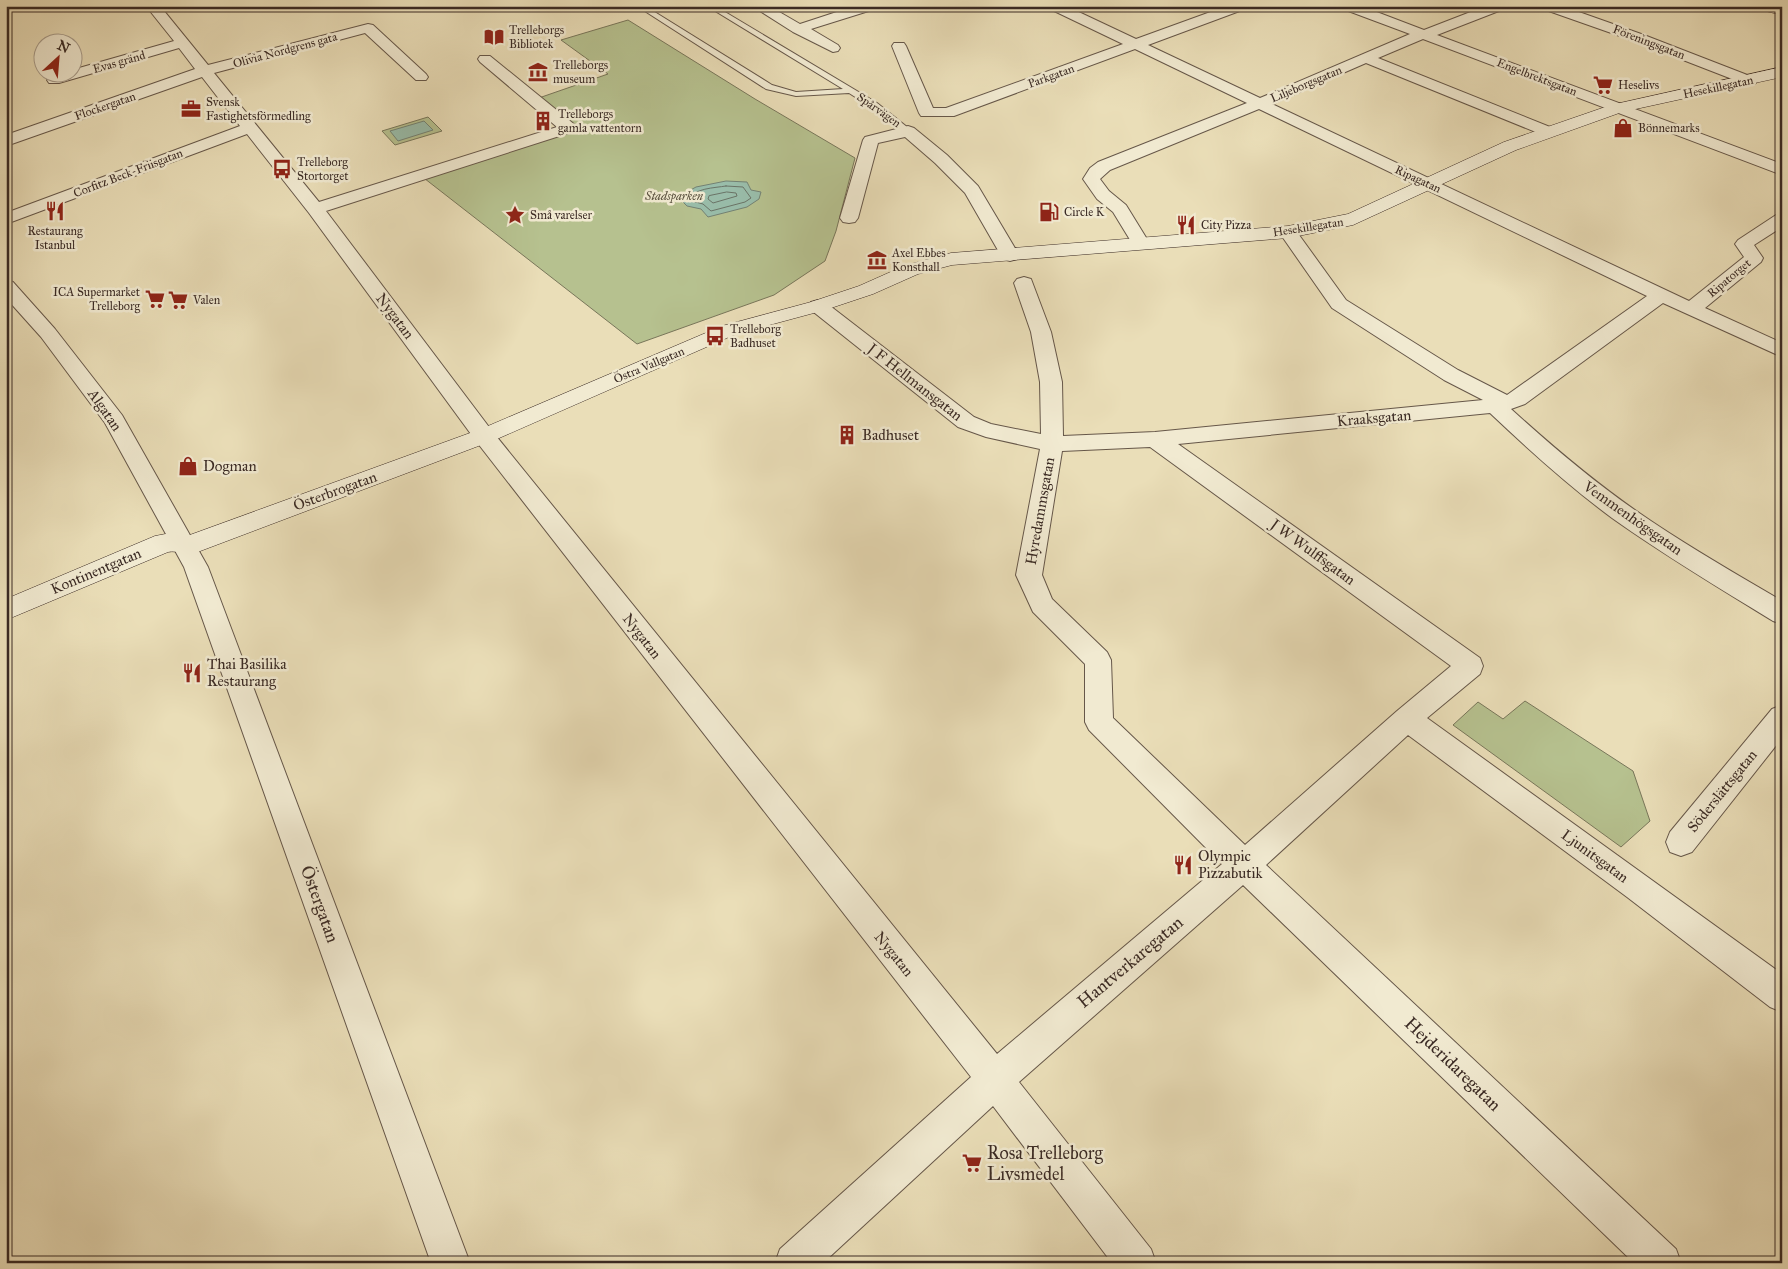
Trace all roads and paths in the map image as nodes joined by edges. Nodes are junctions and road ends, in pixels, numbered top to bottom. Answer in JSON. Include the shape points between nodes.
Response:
{"nodes":[{"id":1,"x":153,"y":6,"type":"edge"},
{"id":2,"x":640,"y":6,"type":"edge"},
{"id":3,"x":710,"y":6,"type":"edge"},
{"id":4,"x":759,"y":6,"type":"edge"},
{"id":5,"x":870,"y":6,"type":"edge"},
{"id":6,"x":1055,"y":6,"type":"edge"},
{"id":7,"x":1240,"y":6,"type":"edge"},
{"id":8,"x":1348,"y":6,"type":"edge"},
{"id":9,"x":1500,"y":6,"type":"edge"},
{"id":10,"x":1548,"y":6,"type":"edge"},
{"id":11,"x":1762,"y":6,"type":"edge"},
{"id":12,"x":1769,"y":6,"type":"edge"},
{"id":13,"x":1782,"y":10,"type":"edge"},
{"id":14,"x":798,"y":29,"type":"junction"},
{"id":15,"x":1424,"y":35,"type":"junction"},
{"id":16,"x":183,"y":43,"type":"junction"},
{"id":17,"x":1138,"y":45,"type":"junction"},
{"id":18,"x":899,"y":46,"type":"dead end"},
{"id":19,"x":833,"y":48,"type":"dead end"},
{"id":20,"x":1366,"y":58,"type":"junction"},
{"id":21,"x":485,"y":59,"type":"dead end"},
{"id":22,"x":203,"y":71,"type":"junction"},
{"id":23,"x":82,"y":72,"type":"edge"},
{"id":24,"x":1782,"y":72,"type":"edge"},
{"id":25,"x":421,"y":77,"type":"dead end"},
{"id":26,"x":1750,"y":81,"type":"junction"},
{"id":27,"x":851,"y":91,"type":"junction"},
{"id":28,"x":1259,"y":104,"type":"junction"},
{"id":29,"x":1617,"y":108,"type":"junction"},
{"id":30,"x":251,"y":126,"type":"junction"},
{"id":31,"x":908,"y":131,"type":"junction"},
{"id":32,"x":1549,"y":132,"type":"junction"},
{"id":33,"x":6,"y":141,"type":"edge"},
{"id":34,"x":1113,"y":162,"type":"junction"},
{"id":35,"x":1782,"y":170,"type":"edge"},
{"id":36,"x":1429,"y":183,"type":"junction"},
{"id":37,"x":315,"y":209,"type":"junction"},
{"id":38,"x":1120,"y":209,"type":"junction"},
{"id":39,"x":6,"y":218,"type":"edge"},
{"id":40,"x":849,"y":218,"type":"dead end"},
{"id":41,"x":1782,"y":218,"type":"edge"},
{"id":42,"x":1288,"y":232,"type":"junction"},
{"id":43,"x":1140,"y":244,"type":"junction"},
{"id":44,"x":1010,"y":255,"type":"junction"},
{"id":45,"x":1024,"y":283,"type":"dead end"},
{"id":46,"x":6,"y":286,"type":"edge"},
{"id":47,"x":1661,"y":295,"type":"junction"},
{"id":48,"x":818,"y":306,"type":"junction"},
{"id":49,"x":1692,"y":309,"type":"junction"},
{"id":50,"x":1782,"y":351,"type":"edge"},
{"id":51,"x":1451,"y":375,"type":"junction"},
{"id":52,"x":1500,"y":405,"type":"junction"},
{"id":53,"x":1455,"y":410,"type":"junction"},
{"id":54,"x":484,"y":436,"type":"junction"},
{"id":55,"x":1156,"y":439,"type":"junction"},
{"id":56,"x":1052,"y":444,"type":"junction"},
{"id":57,"x":186,"y":546,"type":"junction"},
{"id":58,"x":6,"y":610,"type":"edge"},
{"id":59,"x":1782,"y":614,"type":"edge"},
{"id":60,"x":1470,"y":666,"type":"joint"},
{"id":61,"x":1782,"y":717,"type":"edge"},
{"id":62,"x":1407,"y":719,"type":"junction"},
{"id":63,"x":1681,"y":842,"type":"dead end"},
{"id":64,"x":1244,"y":865,"type":"junction"},
{"id":65,"x":1782,"y":996,"type":"edge"},
{"id":66,"x":995,"y":1080,"type":"junction"},
{"id":67,"x":451,"y":1263,"type":"edge"},
{"id":68,"x":794,"y":1263,"type":"edge"},
{"id":69,"x":1138,"y":1263,"type":"edge"},
{"id":70,"x":1662,"y":1263,"type":"edge"}],
"edges":[{"from":1,"to":16,"type":"street","name":"Nygatan"},
{"from":2,"to":27,"type":"lane","via":[[769,87],[796,94]]},
{"from":3,"to":27,"type":"lane","name":"Spårvägen"},
{"from":4,"to":14,"type":"street"},
{"from":5,"to":14,"type":"street"},
{"from":6,"to":17,"type":"street","name":"Ripagatan"},
{"from":7,"to":17,"type":"street","name":"Parkgatan"},
{"from":8,"to":15,"type":"street","name":"Engelbrektsgatan"},
{"from":9,"to":15,"type":"street","name":"Liljeborgsgatan"},
{"from":10,"to":26,"type":"street","name":"Föreningsgatan"},
{"from":11,"to":13,"type":"street"},
{"from":12,"to":13,"type":"street"},
{"from":14,"to":19,"type":"street"},
{"from":15,"to":20,"type":"street","name":"Liljeborgsgatan"},
{"from":15,"to":29,"type":"street","name":"Engelbrektsgatan"},
{"from":16,"to":22,"type":"street","name":"Nygatan"},
{"from":16,"to":23,"type":"street","name":"Evas gränd"},
{"from":17,"to":18,"type":"street","name":"Parkgatan","via":[[938,114],[927,113]]},
{"from":17,"to":28,"type":"street","name":"Ripagatan"},
{"from":20,"to":28,"type":"street","name":"Liljeborgsgatan"},
{"from":20,"to":32,"type":"street"},
{"from":21,"to":37,"type":"street","via":[[569,128]]},
{"from":22,"to":25,"type":"street","name":"Olivia Nordgrens gata","via":[[368,28]]},
{"from":22,"to":30,"type":"street","name":"Nygatan"},
{"from":22,"to":33,"type":"street","name":"Flockergatan"},
{"from":24,"to":26,"type":"street","name":"Hesekillegatan"},
{"from":26,"to":29,"type":"street","name":"Hesekillegatan"},
{"from":27,"to":31,"type":"lane","name":"Spårvägen"},
{"from":28,"to":34,"type":"street","name":"Liljeborgsgatan"},
{"from":28,"to":36,"type":"street","name":"Ripagatan"},
{"from":29,"to":32,"type":"street","name":"Hesekillegatan"},
{"from":29,"to":35,"type":"street","name":"Engelbrektsgatan"},
{"from":30,"to":37,"type":"street","name":"Nygatan"},
{"from":30,"to":39,"type":"street","name":"Corfitz Beck-Friisgatan"},
{"from":31,"to":40,"type":"street","via":[[871,140]]},
{"from":31,"to":44,"type":"street","name":"Spårvägen","via":[[972,190]]},
{"from":32,"to":36,"type":"street","name":"Hesekillegatan"},
{"from":34,"to":38,"type":"street","name":"Liljeborgsgatan","via":[[1112,172],[1124,195]]},
{"from":34,"to":38,"type":"street","name":"Liljeborgsgatan","via":[[1091,179],[1103,196]]},
{"from":36,"to":42,"type":"street","name":"Hesekillegatan","via":[[1353,219]]},
{"from":36,"to":47,"type":"street","name":"Ripagatan"},
{"from":37,"to":54,"type":"street","name":"Nygatan"},
{"from":38,"to":43,"type":"street","name":"Liljeborgsgatan"},
{"from":41,"to":49,"type":"street","name":"Ripatorget","via":[[1744,244],[1754,258]]},
{"from":42,"to":43,"type":"street","name":"Hesekillegatan"},
{"from":42,"to":51,"type":"street","name":"Vemmenhögsgatan","via":[[1339,304]]},
{"from":43,"to":44,"type":"street","name":"Hesekillegatan"},
{"from":44,"to":48,"type":"street","name":"Hesekillegatan","via":[[951,259],[911,270]]},
{"from":45,"to":56,"type":"street","name":"Hyredammsgatan","via":[[1041,332],[1051,382]]},
{"from":46,"to":57,"type":"street","name":"Algatan","via":[[48,333],[114,420]]},
{"from":47,"to":49,"type":"street","name":"Ripagatan"},
{"from":47,"to":52,"type":"street","name":"Kraaksgatan","via":[[1517,399]]},
{"from":48,"to":54,"type":"street","name":"Östra Vallgatan","via":[[729,330]]},
{"from":48,"to":56,"type":"street","name":"J F Hellmansgatan","via":[[966,422],[986,430]]},
{"from":49,"to":50,"type":"street","name":"Ripagatan"},
{"from":51,"to":52,"type":"street","name":"Vemmenhögsgatan"},
{"from":51,"to":53,"type":"street"},
{"from":52,"to":53,"type":"street","name":"Kraaksgatan"},
{"from":52,"to":59,"type":"street","name":"Vemmenhögsgatan","via":[[1542,451],[1596,493],[1664,542]]},
{"from":53,"to":55,"type":"street","name":"Kraaksgatan"},
{"from":54,"to":57,"type":"street","name":"Österbrogatan"},
{"from":54,"to":66,"type":"street","name":"Nygatan"},
{"from":55,"to":56,"type":"street","name":"Kraaksgatan"},
{"from":55,"to":60,"type":"street","name":"J W Wulffsgatan"},
{"from":56,"to":64,"type":"street","name":"Hyredammsgatan","via":[[1029,575],[1042,605],[1098,660],[1099,722]]},
{"from":57,"to":58,"type":"street","name":"Kontinentgatan","via":[[176,541],[164,543]]},
{"from":57,"to":67,"type":"street","name":"Östergatan"},
{"from":60,"to":62,"type":"street","name":"Hantverkaregatan"},
{"from":61,"to":63,"type":"street","name":"Söderslättsgatan"},
{"from":62,"to":64,"type":"street","name":"Hantverkaregatan"},
{"from":62,"to":65,"type":"street","name":"Ljunitsgatan"},
{"from":64,"to":66,"type":"street","name":"Hantverkaregatan"},
{"from":64,"to":70,"type":"street","name":"Hejderidaregatan"},
{"from":66,"to":68,"type":"street","name":"Hantverkaregatan"},
{"from":66,"to":69,"type":"street","name":"Nygatan"}]}
